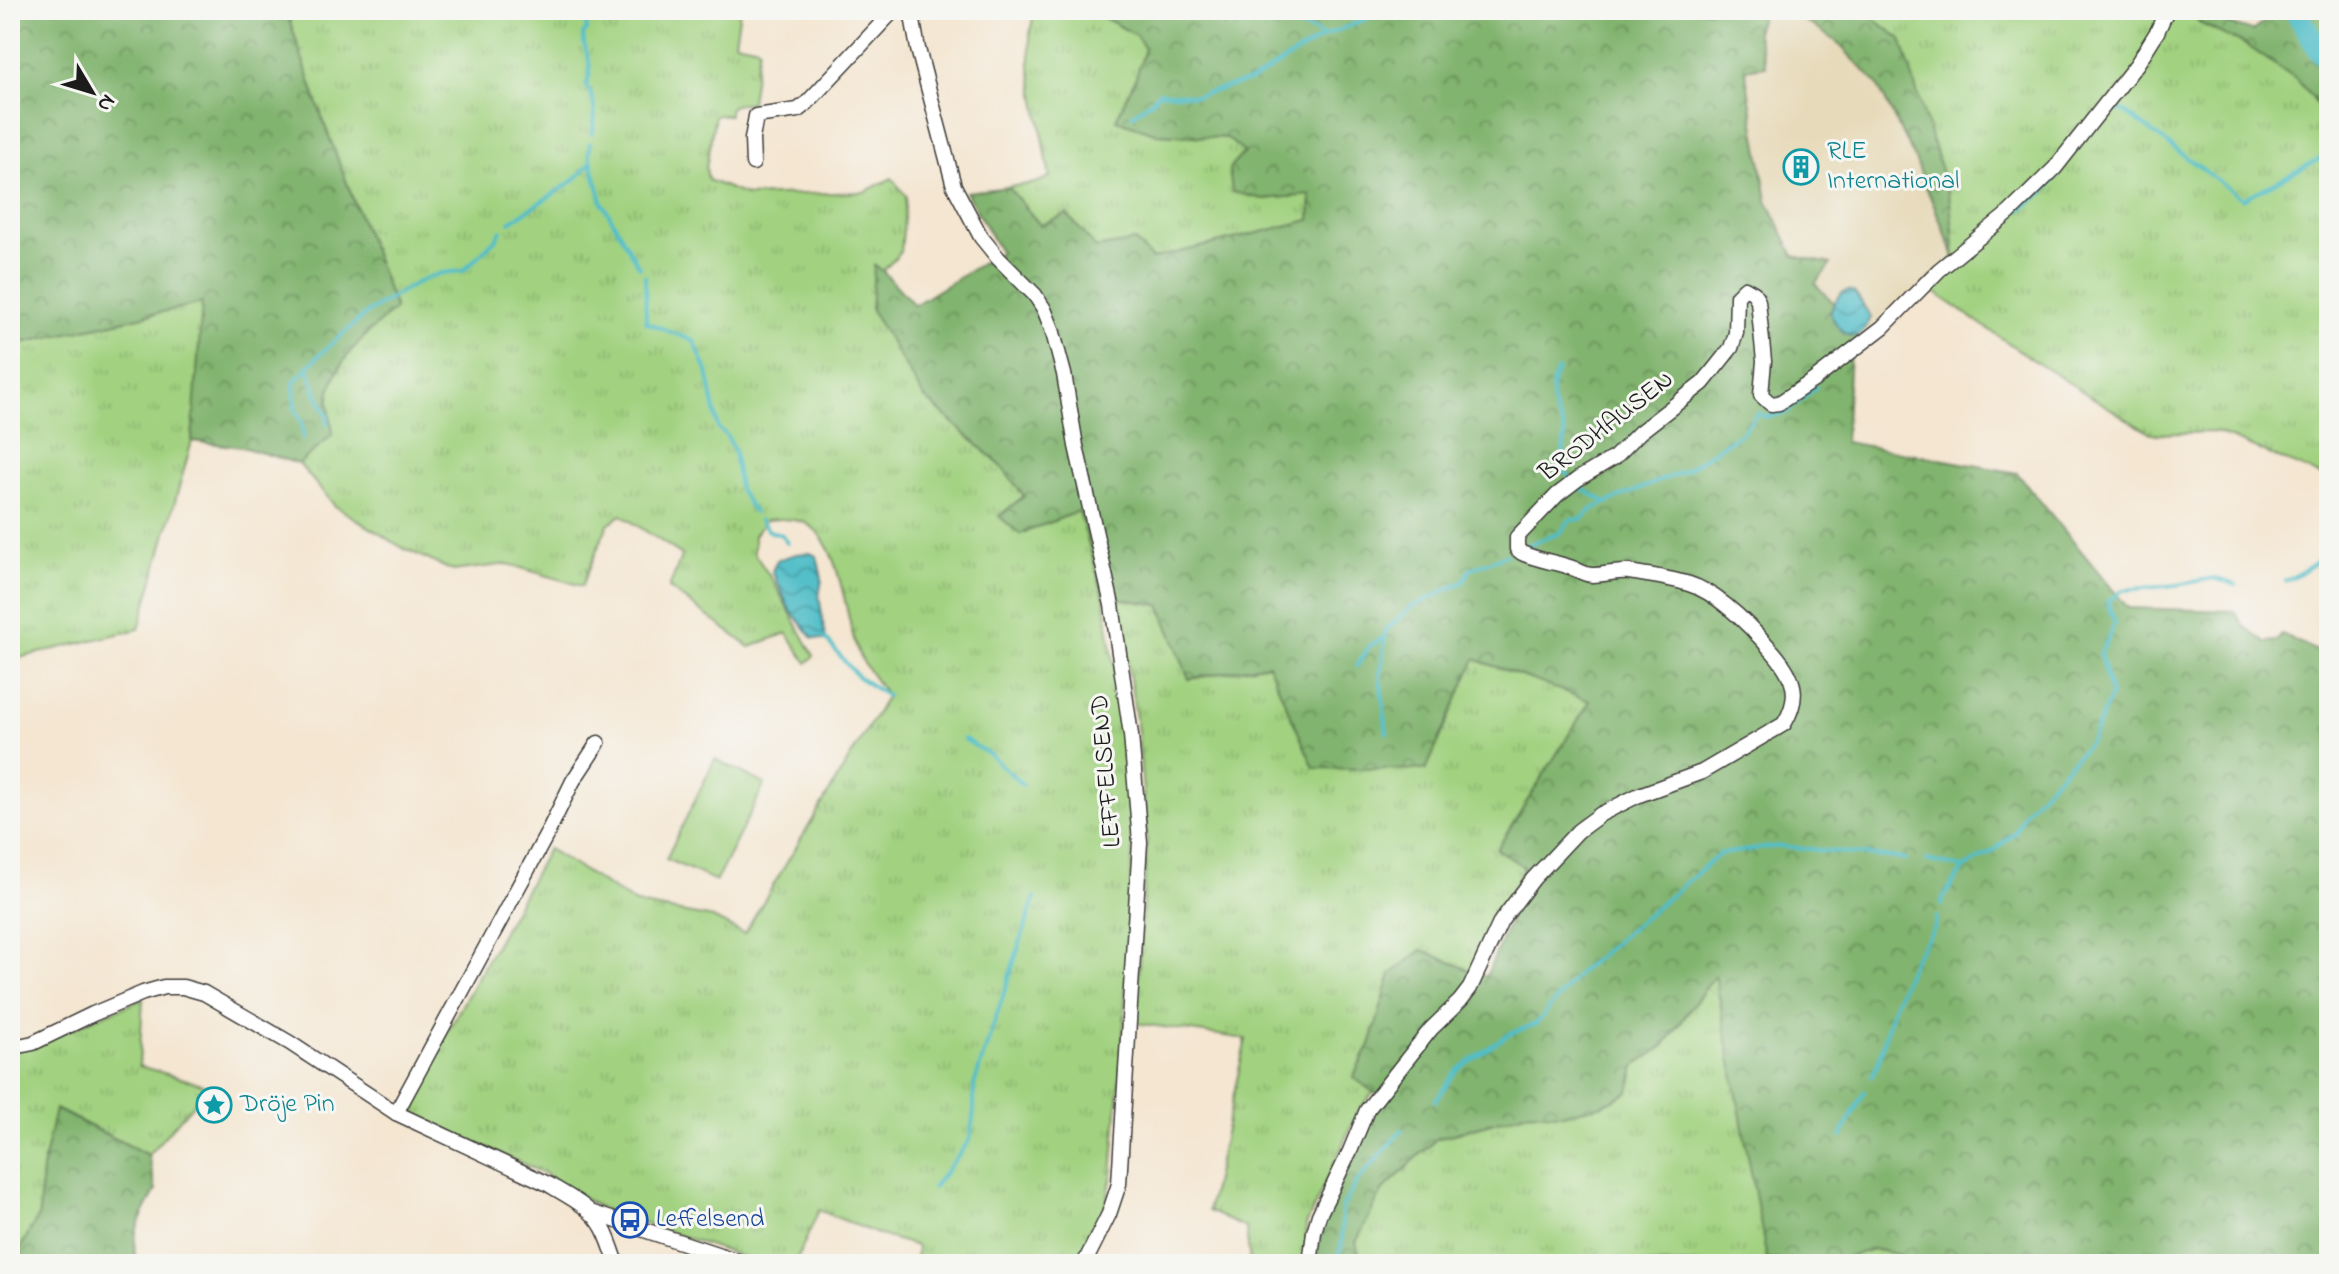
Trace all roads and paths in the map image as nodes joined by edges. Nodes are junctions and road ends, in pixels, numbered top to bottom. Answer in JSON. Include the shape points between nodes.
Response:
{"nodes":[{"id":1,"x":894,"y":10,"type":"edge"},
{"id":2,"x":911,"y":10,"type":"edge"},
{"id":3,"x":2167,"y":10,"type":"edge"},
{"id":4,"x":753,"y":163,"type":"dead end"},
{"id":5,"x":598,"y":743,"type":"dead end"},
{"id":6,"x":10,"y":1048,"type":"edge"},
{"id":7,"x":396,"y":1113,"type":"junction"},
{"id":8,"x":590,"y":1212,"type":"junction"},
{"id":9,"x":617,"y":1264,"type":"edge"},
{"id":10,"x":747,"y":1264,"type":"edge"},
{"id":11,"x":1084,"y":1264,"type":"edge"},
{"id":12,"x":1310,"y":1264,"type":"edge"}],
"edges":[{"from":1,"to":4,"type":"street","via":[[798,110],[756,116]]},
{"from":2,"to":11,"type":"street","name":"LEFFELSEND","via":[[954,186],[981,237],[1035,295],[1055,339],[1104,560],[1131,735],[1140,842],[1119,1184]]},
{"from":3,"to":12,"type":"street","name":"BRODHAUSEN","via":[[2137,64],[2055,168],[1883,327],[1814,380],[1771,404],[1761,395],[1764,361],[1758,301],[1745,288],[1737,296],[1731,348],[1703,383],[1615,457],[1557,495],[1517,537],[1522,553],[1588,575],[1625,572],[1692,584],[1756,633],[1781,661],[1796,697],[1784,724],[1702,772],[1601,814],[1533,879],[1501,921],[1470,988],[1367,1110],[1319,1215]]},
{"from":5,"to":7,"type":"street"},
{"from":6,"to":7,"type":"street","via":[[33,1043],[143,993],[183,987],[204,993],[290,1043]]},
{"from":7,"to":8,"type":"street","via":[[548,1184]]},
{"from":8,"to":9,"type":"street","via":[[604,1230]]},
{"from":8,"to":10,"type":"street"}]}
